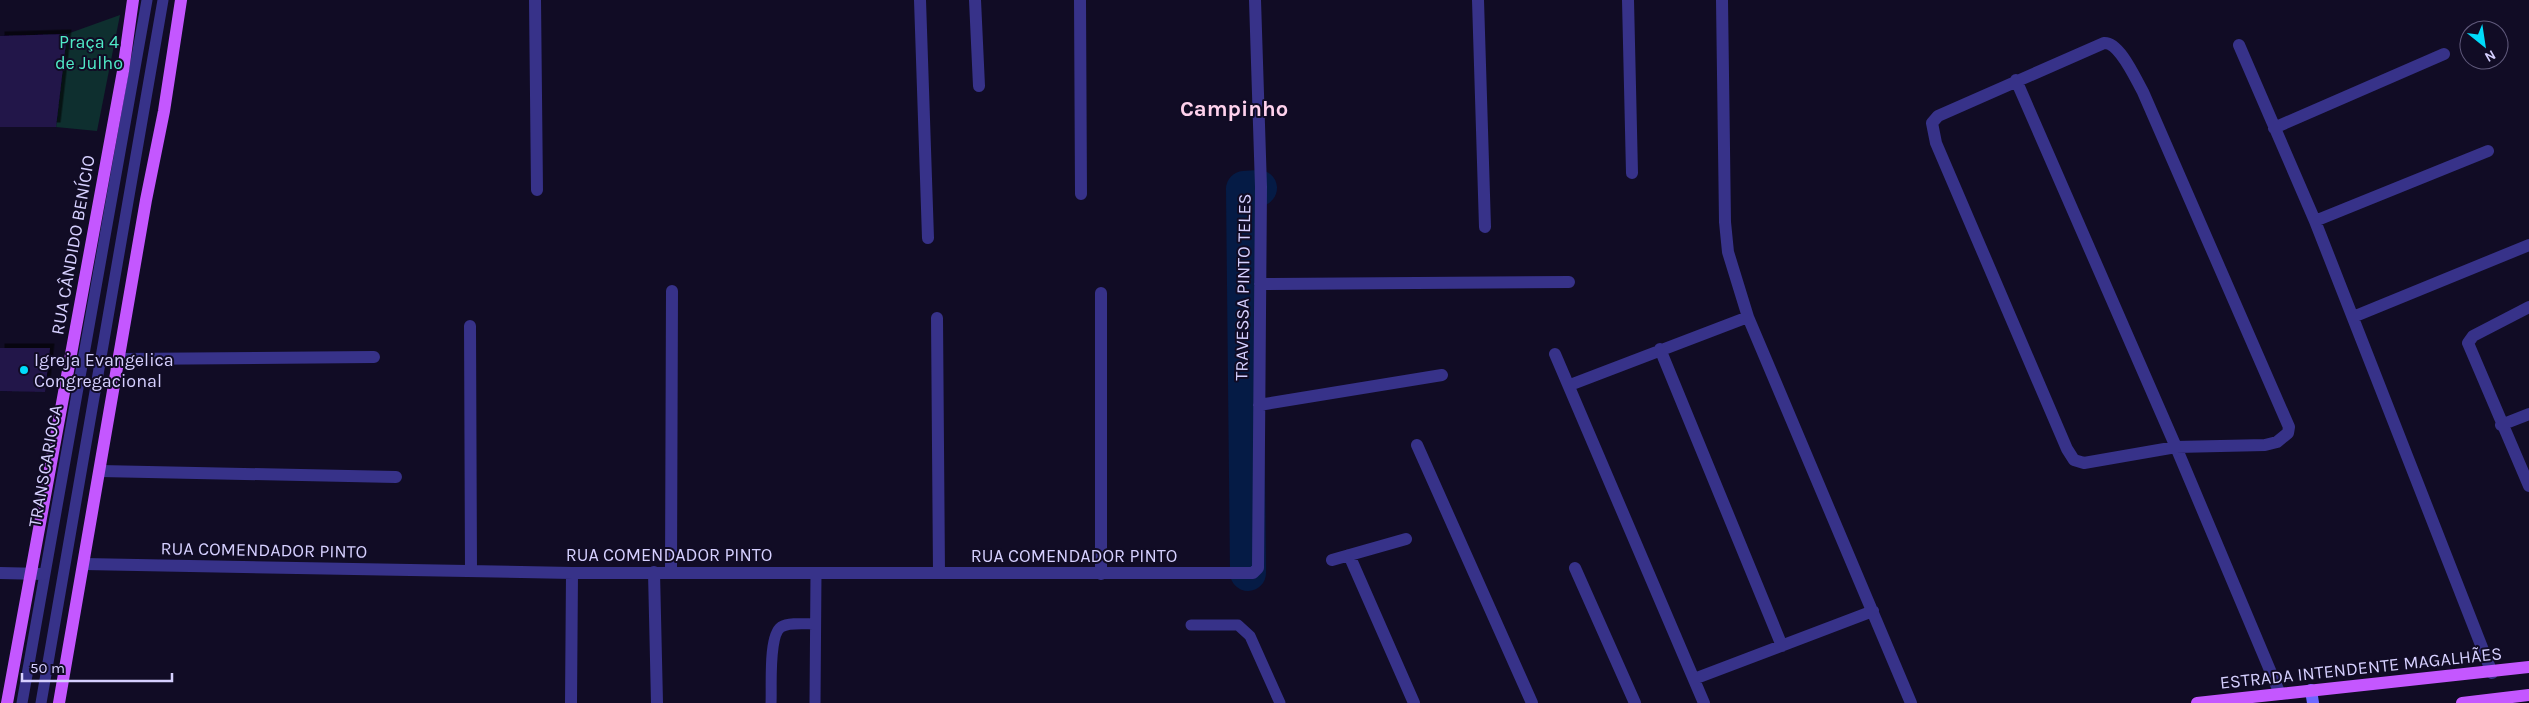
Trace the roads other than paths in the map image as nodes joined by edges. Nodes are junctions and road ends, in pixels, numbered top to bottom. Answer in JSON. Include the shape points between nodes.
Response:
{"nodes":[{"id":1,"x":133,"y":0,"type":"edge"},
{"id":2,"x":147,"y":0,"type":"edge"},
{"id":3,"x":163,"y":0,"type":"edge"},
{"id":4,"x":181,"y":0,"type":"edge"},
{"id":5,"x":536,"y":0,"type":"edge"},
{"id":6,"x":920,"y":0,"type":"edge"},
{"id":7,"x":975,"y":0,"type":"edge"},
{"id":8,"x":1080,"y":0,"type":"edge"},
{"id":9,"x":1256,"y":0,"type":"edge"},
{"id":10,"x":1478,"y":0,"type":"edge"},
{"id":11,"x":1628,"y":0,"type":"edge"},
{"id":12,"x":1722,"y":0,"type":"edge"},
{"id":13,"x":2239,"y":46,"type":"dead end"},
{"id":14,"x":2444,"y":54,"type":"dead end"},
{"id":15,"x":2016,"y":80,"type":"junction"},
{"id":16,"x":978,"y":86,"type":"dead end"},
{"id":17,"x":2274,"y":128,"type":"junction"},
{"id":18,"x":2488,"y":150,"type":"dead end"},
{"id":19,"x":1632,"y":173,"type":"dead end"},
{"id":20,"x":537,"y":190,"type":"dead end"},
{"id":21,"x":1081,"y":194,"type":"dead end"},
{"id":22,"x":2314,"y":221,"type":"junction"},
{"id":23,"x":1485,"y":227,"type":"dead end"},
{"id":24,"x":928,"y":238,"type":"dead end"},
{"id":25,"x":2529,"y":244,"type":"edge"},
{"id":26,"x":1569,"y":282,"type":"dead end"},
{"id":27,"x":1260,"y":284,"type":"junction"},
{"id":28,"x":672,"y":291,"type":"dead end"},
{"id":29,"x":1100,"y":292,"type":"dead end"},
{"id":30,"x":2529,"y":307,"type":"edge"},
{"id":31,"x":1748,"y":317,"type":"junction"},
{"id":32,"x":2353,"y":317,"type":"junction"},
{"id":33,"x":937,"y":318,"type":"dead end"},
{"id":34,"x":470,"y":326,"type":"dead end"},
{"id":35,"x":1660,"y":349,"type":"junction"},
{"id":36,"x":1555,"y":354,"type":"dead end"},
{"id":37,"x":374,"y":357,"type":"dead end"},
{"id":38,"x":119,"y":359,"type":"junction"},
{"id":39,"x":1442,"y":375,"type":"dead end"},
{"id":40,"x":1570,"y":385,"type":"junction"},
{"id":41,"x":1259,"y":405,"type":"junction"},
{"id":42,"x":2529,"y":414,"type":"edge"},
{"id":43,"x":2501,"y":425,"type":"junction"},
{"id":44,"x":1417,"y":445,"type":"dead end"},
{"id":45,"x":2176,"y":447,"type":"junction"},
{"id":46,"x":100,"y":471,"type":"junction"},
{"id":47,"x":396,"y":477,"type":"dead end"},
{"id":48,"x":2529,"y":486,"type":"edge"},
{"id":49,"x":1406,"y":539,"type":"dead end"},
{"id":50,"x":1349,"y":555,"type":"junction"},
{"id":51,"x":1332,"y":560,"type":"dead end"},
{"id":52,"x":84,"y":564,"type":"junction"},
{"id":53,"x":1575,"y":568,"type":"dead end"},
{"id":54,"x":471,"y":571,"type":"junction"},
{"id":55,"x":654,"y":572,"type":"junction"},
{"id":56,"x":671,"y":572,"type":"junction"},
{"id":57,"x":0,"y":573,"type":"edge"},
{"id":58,"x":572,"y":573,"type":"junction"},
{"id":59,"x":816,"y":573,"type":"junction"},
{"id":60,"x":938,"y":573,"type":"junction"},
{"id":61,"x":1253,"y":573,"type":"joint"},
{"id":62,"x":38,"y":574,"type":"junction"},
{"id":63,"x":1101,"y":574,"type":"junction"},
{"id":64,"x":1873,"y":611,"type":"junction"},
{"id":65,"x":816,"y":624,"type":"junction"},
{"id":66,"x":1191,"y":625,"type":"dead end"},
{"id":67,"x":1782,"y":646,"type":"junction"},
{"id":68,"x":2529,"y":667,"type":"edge"},
{"id":69,"x":2492,"y":673,"type":"junction"},
{"id":70,"x":1694,"y":679,"type":"junction"},
{"id":71,"x":2280,"y":694,"type":"junction"},
{"id":72,"x":2529,"y":694,"type":"edge"},
{"id":73,"x":2312,"y":697,"type":"edge"},
{"id":74,"x":7,"y":703,"type":"edge"},
{"id":75,"x":22,"y":703,"type":"edge"},
{"id":76,"x":41,"y":703,"type":"edge"},
{"id":77,"x":59,"y":703,"type":"edge"},
{"id":78,"x":571,"y":703,"type":"edge"},
{"id":79,"x":657,"y":703,"type":"edge"},
{"id":80,"x":771,"y":703,"type":"edge"},
{"id":81,"x":815,"y":703,"type":"edge"},
{"id":82,"x":1280,"y":703,"type":"edge"},
{"id":83,"x":1414,"y":703,"type":"edge"},
{"id":84,"x":1532,"y":703,"type":"edge"},
{"id":85,"x":1635,"y":703,"type":"edge"},
{"id":86,"x":1704,"y":703,"type":"edge"},
{"id":87,"x":1911,"y":703,"type":"edge"},
{"id":88,"x":2198,"y":703,"type":"edge"},
{"id":89,"x":2462,"y":703,"type":"edge"}],
"edges":[{"from":1,"to":62,"type":"main road","name":"RUA CÂNDIDO BENÍCIO","via":[[123,71],[86,265]]},
{"from":2,"to":62,"type":"lane","name":"TRANSCARIOCA"},
{"from":3,"to":76,"type":"lane","name":"TRANSCARIOCA"},
{"from":4,"to":38,"type":"main road"},
{"from":5,"to":20,"type":"street"},
{"from":6,"to":24,"type":"street"},
{"from":7,"to":16,"type":"street"},
{"from":8,"to":21,"type":"street"},
{"from":9,"to":27,"type":"street","name":"TRAVESSA PINTO TELES"},
{"from":10,"to":23,"type":"street"},
{"from":11,"to":19,"type":"street"},
{"from":12,"to":31,"type":"street","via":[[1724,222],[1728,252]]},
{"from":13,"to":17,"type":"street"},
{"from":14,"to":17,"type":"street"},
{"from":15,"to":45,"type":"street"},
{"from":15,"to":45,"type":"street","via":[[1938,116],[1932,123],[1932,130],[2067,449],[2074,460],[2084,462]]},
{"from":15,"to":45,"type":"street","via":[[2104,43],[2114,46],[2121,54],[2143,92],[2289,427],[2284,438],[2265,445]]},
{"from":17,"to":22,"type":"street"},
{"from":18,"to":22,"type":"street"},
{"from":22,"to":32,"type":"street"},
{"from":25,"to":32,"type":"street"},
{"from":26,"to":27,"type":"street"},
{"from":27,"to":41,"type":"street","name":"TRAVESSA PINTO TELES"},
{"from":28,"to":56,"type":"street"},
{"from":29,"to":63,"type":"street"},
{"from":30,"to":43,"type":"street","via":[[2474,336],[2468,343]]},
{"from":31,"to":35,"type":"street"},
{"from":31,"to":64,"type":"street"},
{"from":32,"to":69,"type":"street"},
{"from":33,"to":60,"type":"street"},
{"from":34,"to":54,"type":"street"},
{"from":35,"to":40,"type":"street"},
{"from":35,"to":67,"type":"street"},
{"from":36,"to":40,"type":"street"},
{"from":37,"to":38,"type":"street"},
{"from":38,"to":46,"type":"main road"},
{"from":39,"to":41,"type":"street"},
{"from":40,"to":70,"type":"street"},
{"from":41,"to":61,"type":"street","name":"TRAVESSA PINTO TELES","via":[[1258,568]]},
{"from":42,"to":43,"type":"street"},
{"from":43,"to":48,"type":"street"},
{"from":44,"to":84,"type":"street"},
{"from":45,"to":71,"type":"street"},
{"from":46,"to":47,"type":"street"},
{"from":46,"to":52,"type":"main road"},
{"from":49,"to":50,"type":"street"},
{"from":50,"to":51,"type":"street"},
{"from":50,"to":83,"type":"street"},
{"from":52,"to":54,"type":"street","name":"RUA COMENDADOR PINTO"},
{"from":52,"to":77,"type":"main road"},
{"from":53,"to":85,"type":"street"},
{"from":54,"to":58,"type":"street","name":"RUA COMENDADOR PINTO"},
{"from":55,"to":56,"type":"street","name":"RUA COMENDADOR PINTO"},
{"from":55,"to":58,"type":"street","name":"RUA COMENDADOR PINTO"},
{"from":55,"to":79,"type":"street"},
{"from":56,"to":59,"type":"street","name":"RUA COMENDADOR PINTO"},
{"from":57,"to":62,"type":"street"},
{"from":58,"to":78,"type":"street"},
{"from":59,"to":60,"type":"street","name":"RUA COMENDADOR PINTO"},
{"from":59,"to":65,"type":"lane"},
{"from":60,"to":63,"type":"street","name":"RUA COMENDADOR PINTO"},
{"from":61,"to":63,"type":"street","name":"RUA COMENDADOR PINTO"},
{"from":62,"to":74,"type":"main road","name":"RUA CÂNDIDO BENÍCIO"},
{"from":62,"to":75,"type":"lane","name":"TRANSCARIOCA"},
{"from":64,"to":67,"type":"street"},
{"from":64,"to":87,"type":"street"},
{"from":65,"to":80,"type":"lane","via":[[786,626],[776,633]]},
{"from":65,"to":81,"type":"lane"},
{"from":66,"to":82,"type":"lane","via":[[1244,628]]},
{"from":67,"to":70,"type":"street"},
{"from":68,"to":69,"type":"main road","name":"ESTRADA INTENDENTE MAGALHÃES"},
{"from":69,"to":73,"type":"main road","name":"ESTRADA INTENDENTE MAGALHÃES"},
{"from":70,"to":86,"type":"street"},
{"from":71,"to":73,"type":"main road","name":"ESTRADA INTENDENTE MAGALHÃES"},
{"from":71,"to":88,"type":"main road","name":"ESTRADA INTENDENTE MAGALHÃES"},
{"from":72,"to":89,"type":"main road"}]}
